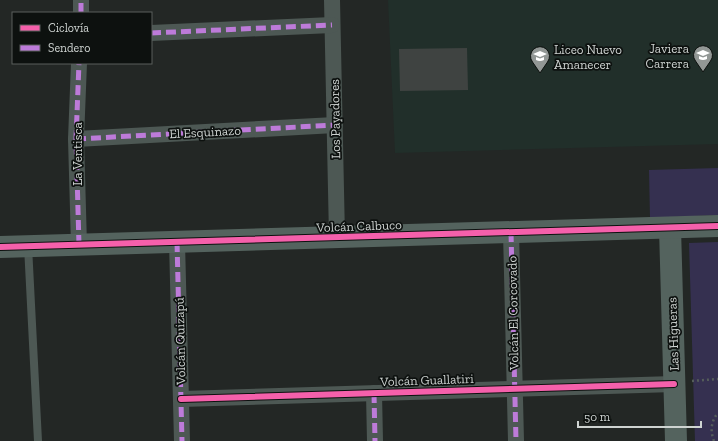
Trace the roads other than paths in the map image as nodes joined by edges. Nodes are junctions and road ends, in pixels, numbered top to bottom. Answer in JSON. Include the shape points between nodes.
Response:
{"nodes":[{"id":1,"x":81,"y":0,"type":"edge"},
{"id":2,"x":332,"y":0,"type":"edge"},
{"id":3,"x":81,"y":12,"type":"edge"},
{"id":4,"x":332,"y":25,"type":"junction"},
{"id":5,"x":152,"y":34,"type":"edge"},
{"id":6,"x":79,"y":64,"type":"edge"},
{"id":7,"x":335,"y":125,"type":"junction"},
{"id":8,"x":76,"y":139,"type":"junction"},
{"id":9,"x":718,"y":226,"type":"edge"},
{"id":10,"x":670,"y":228,"type":"junction"},
{"id":11,"x":511,"y":232,"type":"junction"},
{"id":12,"x":337,"y":237,"type":"junction"},
{"id":13,"x":177,"y":242,"type":"junction"},
{"id":14,"x":79,"y":245,"type":"junction"},
{"id":15,"x":28,"y":246,"type":"junction"},
{"id":16,"x":0,"y":247,"type":"edge"},
{"id":17,"x":682,"y":382,"type":"junction"},
{"id":18,"x":515,"y":389,"type":"junction"},
{"id":19,"x":374,"y":393,"type":"junction"},
{"id":20,"x":181,"y":399,"type":"junction"},
{"id":21,"x":38,"y":441,"type":"edge"},
{"id":22,"x":182,"y":441,"type":"edge"},
{"id":23,"x":375,"y":441,"type":"edge"},
{"id":24,"x":516,"y":441,"type":"edge"},
{"id":25,"x":676,"y":441,"type":"edge"}],
"edges":[{"from":1,"to":3,"type":"street"},
{"from":2,"to":4,"type":"street","name":"Los Payadores"},
{"from":4,"to":5,"type":"street"},
{"from":4,"to":7,"type":"street","name":"Los Payadores"},
{"from":6,"to":8,"type":"street","name":"La Ventisca"},
{"from":7,"to":8,"type":"street","name":"El Esquinazo"},
{"from":7,"to":12,"type":"street","name":"Los Payadores"},
{"from":8,"to":14,"type":"street","name":"La Ventisca"},
{"from":9,"to":10,"type":"street","name":"Volcán Calbuco"},
{"from":10,"to":11,"type":"street","name":"Volcán Calbuco"},
{"from":10,"to":17,"type":"street","name":"Las Higueras"},
{"from":11,"to":12,"type":"street","name":"Volcán Calbuco"},
{"from":11,"to":18,"type":"street","name":"Volcán El Corcovado"},
{"from":12,"to":13,"type":"street","name":"Volcán Calbuco"},
{"from":13,"to":14,"type":"street","name":"Volcán Calbuco"},
{"from":13,"to":20,"type":"street","name":"Volcán Quizapú"},
{"from":14,"to":15,"type":"street","name":"Volcán Calbuco"},
{"from":15,"to":16,"type":"street","name":"Volcán Calbuco"},
{"from":15,"to":21,"type":"lane"},
{"from":17,"to":18,"type":"street","name":"Volcán Guallatiri"},
{"from":17,"to":25,"type":"street","name":"Las Higueras"},
{"from":18,"to":19,"type":"street","name":"Volcán Guallatiri"},
{"from":18,"to":24,"type":"street","name":"Volcán El Corcovado"},
{"from":19,"to":20,"type":"street","name":"Volcán Guallatiri"},
{"from":19,"to":23,"type":"street"},
{"from":20,"to":22,"type":"street","name":"Volcán Quizapú"}]}
